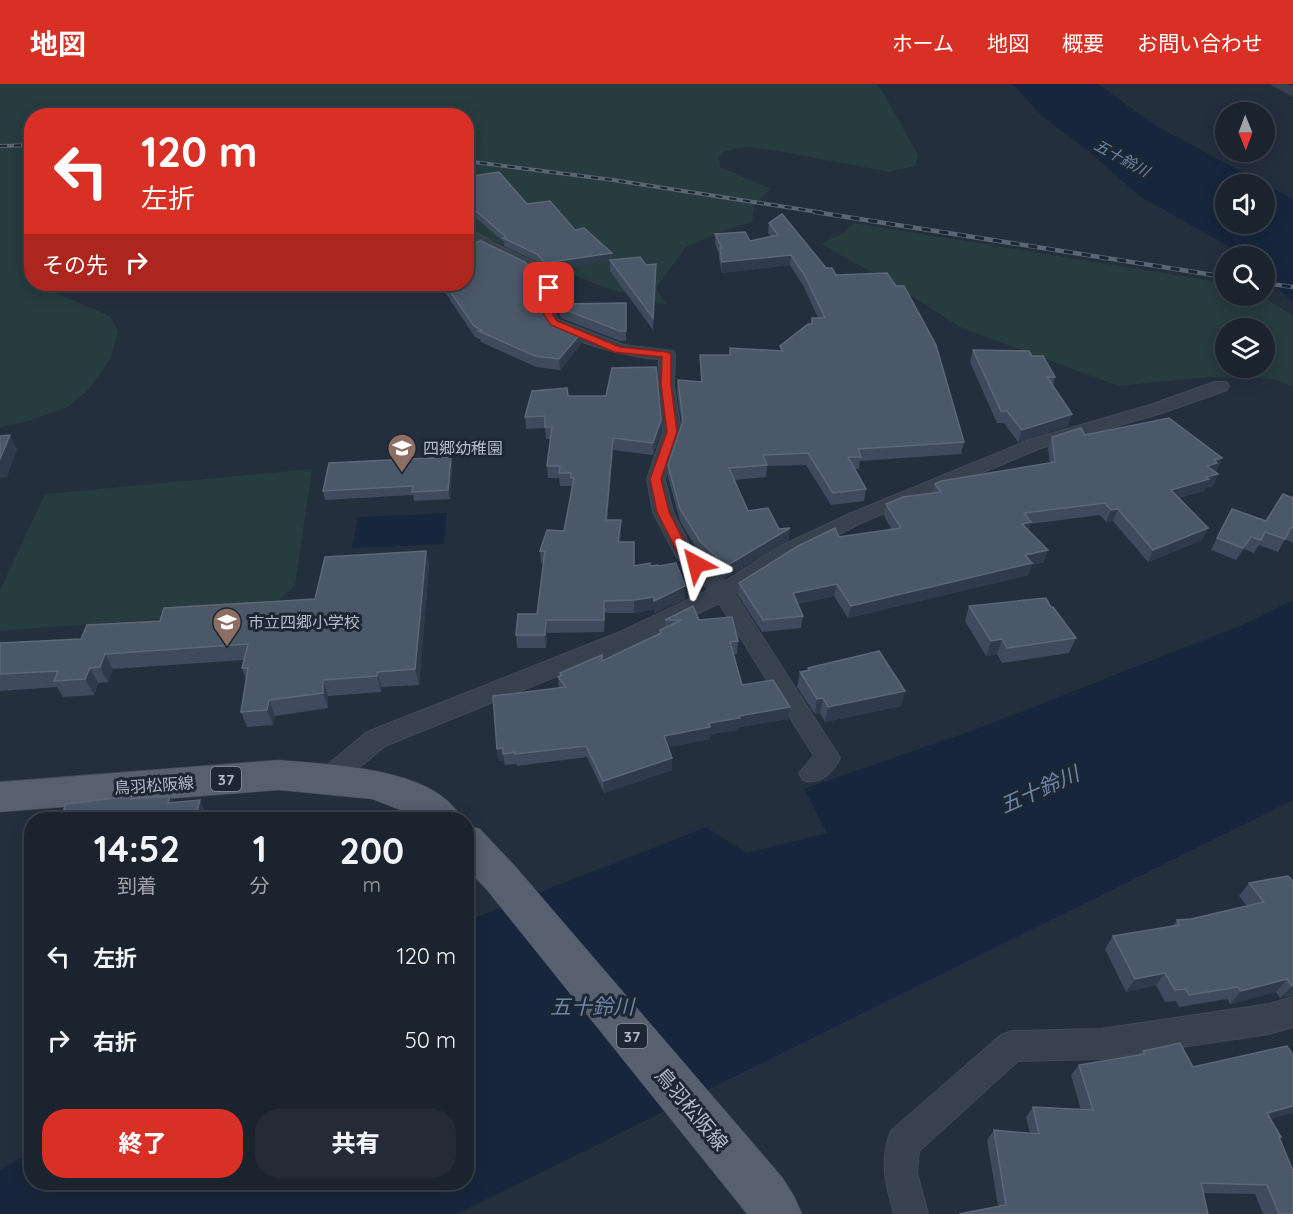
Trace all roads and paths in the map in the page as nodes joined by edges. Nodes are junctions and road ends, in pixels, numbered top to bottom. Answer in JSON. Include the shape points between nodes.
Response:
{"nodes":[{"id":1,"x":1277,"y":84,"type":"edge"},
{"id":2,"x":1293,"y":92,"type":"edge"},
{"id":3,"x":474,"y":236,"type":"edge"},
{"id":4,"x":1221,"y":386,"type":"dead end"},
{"id":5,"x":723,"y":592,"type":"junction"},
{"id":6,"x":812,"y":773,"type":"dead end"},
{"id":7,"x":328,"y":779,"type":"junction"},
{"id":8,"x":0,"y":797,"type":"edge"},
{"id":9,"x":433,"y":812,"type":"edge"},
{"id":10,"x":474,"y":850,"type":"edge"},
{"id":11,"x":1293,"y":1012,"type":"edge"},
{"id":12,"x":770,"y":1204,"type":"edge"},
{"id":13,"x":911,"y":1214,"type":"edge"}],
"edges":[{"from":1,"to":2,"type":"street"},
{"from":3,"to":5,"type":"street","via":[[532,267],[549,288],[548,315],[554,323],[618,350],[667,354],[672,432],[656,479],[663,512],[683,551]]},
{"from":4,"to":5,"type":"street","via":[[1035,444],[856,518],[788,551]]},
{"from":5,"to":6,"type":"street","via":[[828,758]]},
{"from":5,"to":7,"type":"street","via":[[628,638],[376,739]]},
{"from":7,"to":8,"type":"main road","name":"鳥羽松阪線","number":"37","via":[[279,775]]},
{"from":7,"to":9,"type":"main road","name":"鳥羽松阪線","number":"37","via":[[375,784],[416,800]]},
{"from":10,"to":12,"type":"main road","name":"鳥羽松阪線","number":"37"},
{"from":11,"to":13,"type":"street","via":[[1101,1044],[1012,1046],[903,1143],[900,1173]]}]}
